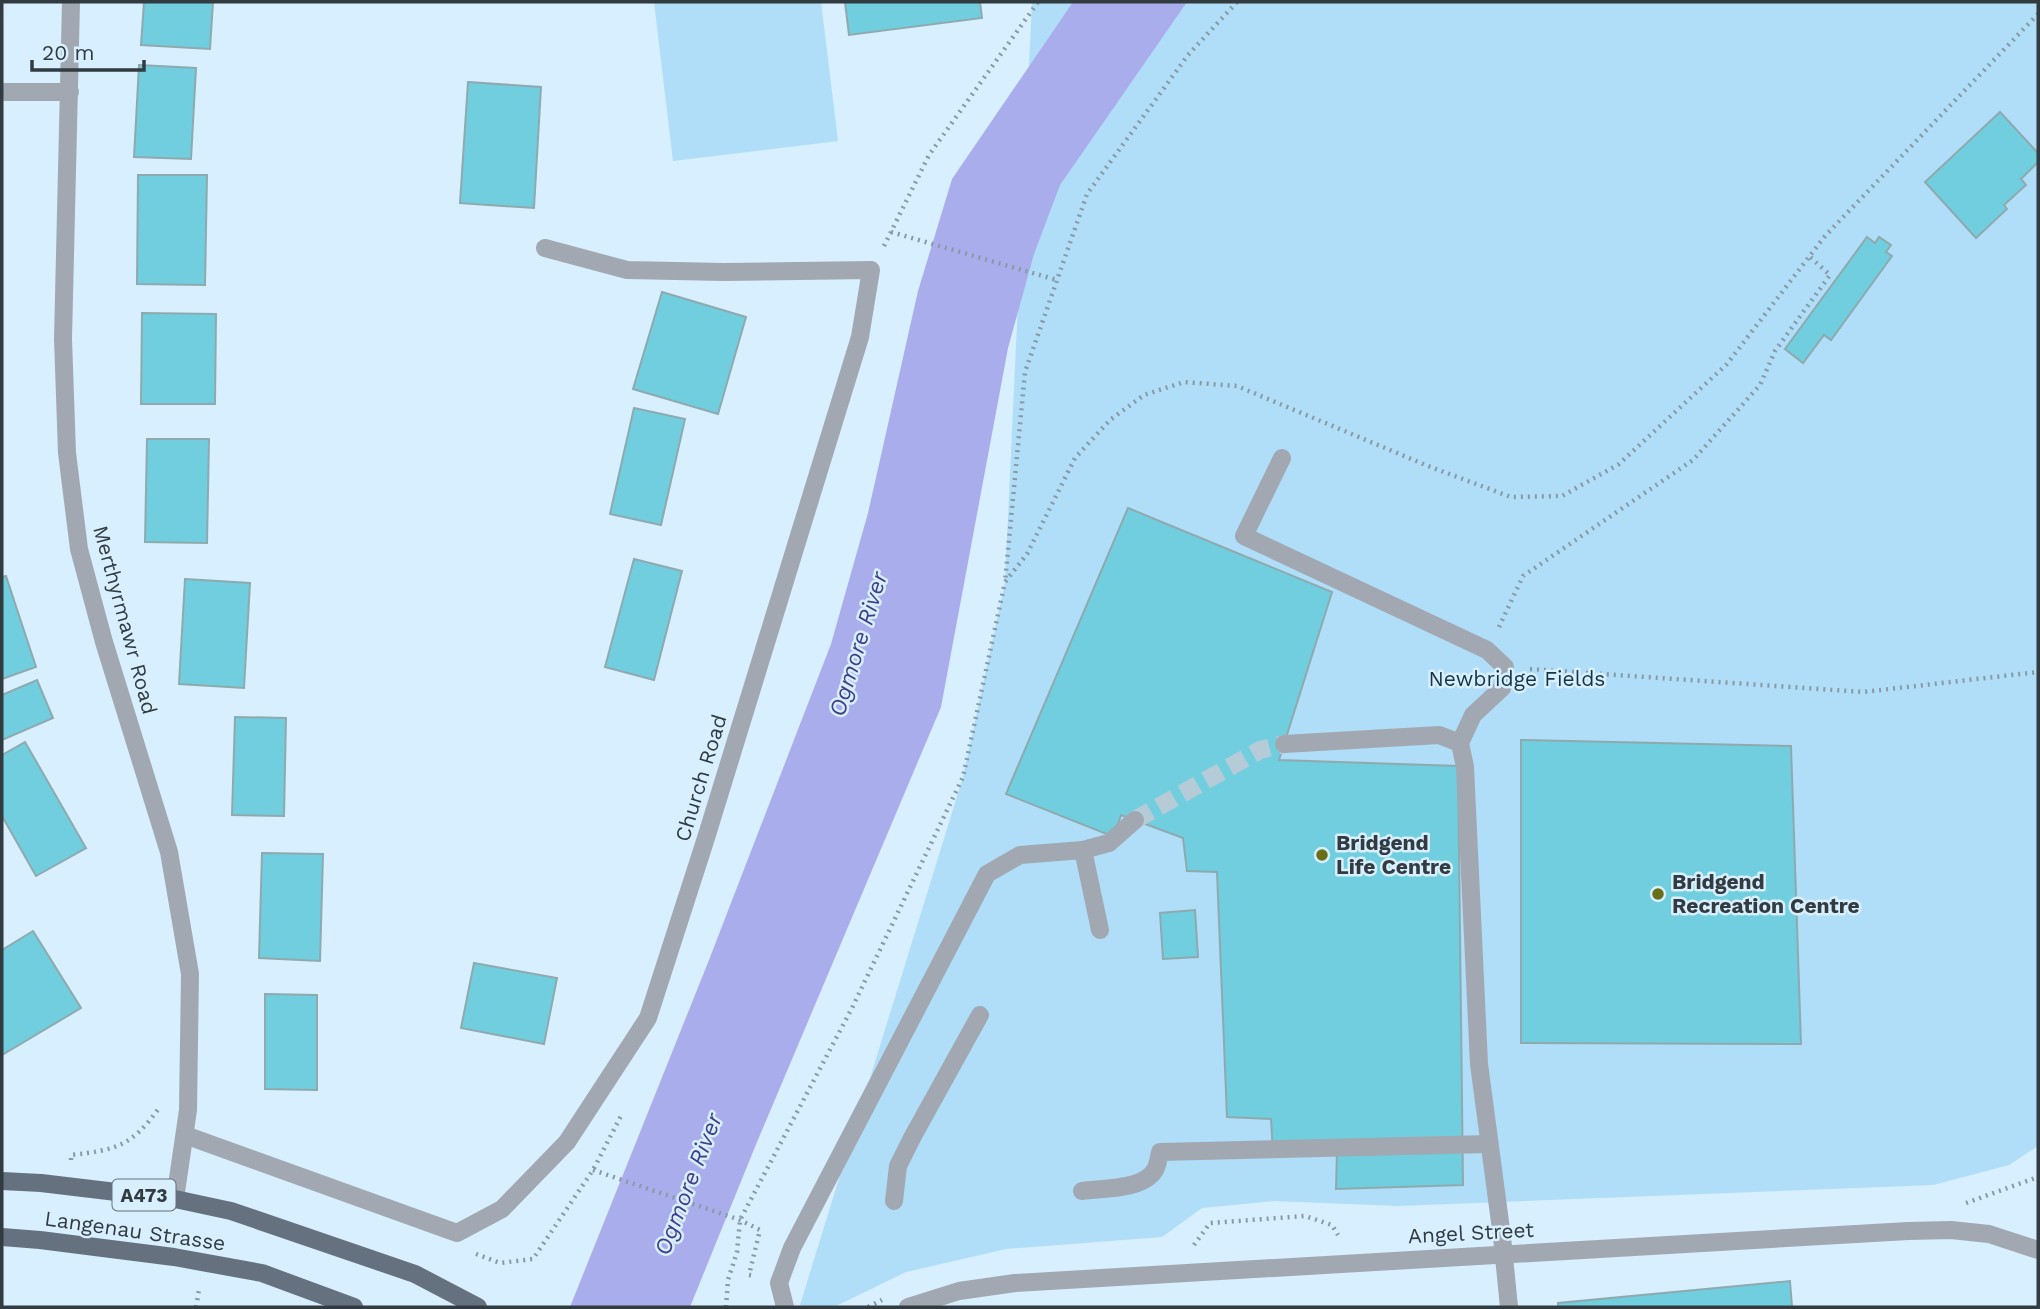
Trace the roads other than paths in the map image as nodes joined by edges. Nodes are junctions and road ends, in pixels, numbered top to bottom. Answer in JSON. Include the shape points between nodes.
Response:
{"nodes":[{"id":1,"x":71,"y":2,"type":"edge"},
{"id":2,"x":2,"y":92,"type":"edge"},
{"id":3,"x":70,"y":92,"type":"junction"},
{"id":4,"x":545,"y":248,"type":"dead end"},
{"id":5,"x":1282,"y":458,"type":"dead end"},
{"id":6,"x":1460,"y":743,"type":"junction"},
{"id":7,"x":1284,"y":744,"type":"tunnel mouth"},
{"id":8,"x":1135,"y":820,"type":"tunnel mouth"},
{"id":9,"x":1083,"y":850,"type":"junction"},
{"id":10,"x":1100,"y":930,"type":"dead end"},
{"id":11,"x":980,"y":1015,"type":"dead end"},
{"id":12,"x":185,"y":1135,"type":"junction"},
{"id":13,"x":1489,"y":1144,"type":"junction"},
{"id":14,"x":2,"y":1181,"type":"edge"},
{"id":15,"x":1082,"y":1191,"type":"dead end"},
{"id":16,"x":175,"y":1199,"type":"junction"},
{"id":17,"x":894,"y":1201,"type":"dead end"},
{"id":18,"x":2,"y":1237,"type":"edge"},
{"id":19,"x":2038,"y":1250,"type":"edge"},
{"id":20,"x":1504,"y":1254,"type":"junction"},
{"id":21,"x":354,"y":1307,"type":"edge"},
{"id":22,"x":478,"y":1307,"type":"edge"},
{"id":23,"x":785,"y":1307,"type":"edge"},
{"id":24,"x":908,"y":1307,"type":"edge"},
{"id":25,"x":1509,"y":1307,"type":"edge"}],
"edges":[{"from":1,"to":3,"type":"street","name":"Merthyrmawr Road"},
{"from":2,"to":3,"type":"street"},
{"from":3,"to":12,"type":"street","name":"Merthyrmawr Road","via":[[63,339],[67,453],[79,549],[169,852],[190,974]]},
{"from":4,"to":12,"type":"street","name":"Church Road","via":[[627,270],[871,270],[860,337],[648,1018],[567,1142],[502,1209],[457,1233]]},
{"from":5,"to":6,"type":"street","via":[[1244,536],[1488,650],[1505,667],[1502,688],[1474,715]]},
{"from":6,"to":7,"type":"street","via":[[1439,735]]},
{"from":6,"to":13,"type":"street","via":[[1465,768],[1479,1064]]},
{"from":8,"to":9,"type":"street","via":[[1110,843]]},
{"from":9,"to":10,"type":"street"},
{"from":9,"to":23,"type":"street","via":[[1020,855],[986,874],[792,1248],[779,1283]]},
{"from":11,"to":17,"type":"street","via":[[898,1166]]},
{"from":12,"to":16,"type":"street","name":"Merthyrmawr Road"},
{"from":13,"to":15,"type":"street","via":[[1160,1152],[1156,1170],[1146,1180]]},
{"from":13,"to":20,"type":"street"},
{"from":14,"to":16,"type":"main road","number":"A473"},
{"from":16,"to":22,"type":"main road","number":"A473","via":[[231,1211],[415,1274]]},
{"from":18,"to":21,"type":"main road","name":"Langenau Strasse","via":[[165,1256],[262,1273]]},
{"from":19,"to":20,"type":"street","name":"Angel Street","via":[[1989,1234],[1951,1230]]},
{"from":20,"to":24,"type":"street","name":"Angel Street","via":[[1015,1283],[959,1291]]},
{"from":20,"to":25,"type":"street"}]}
